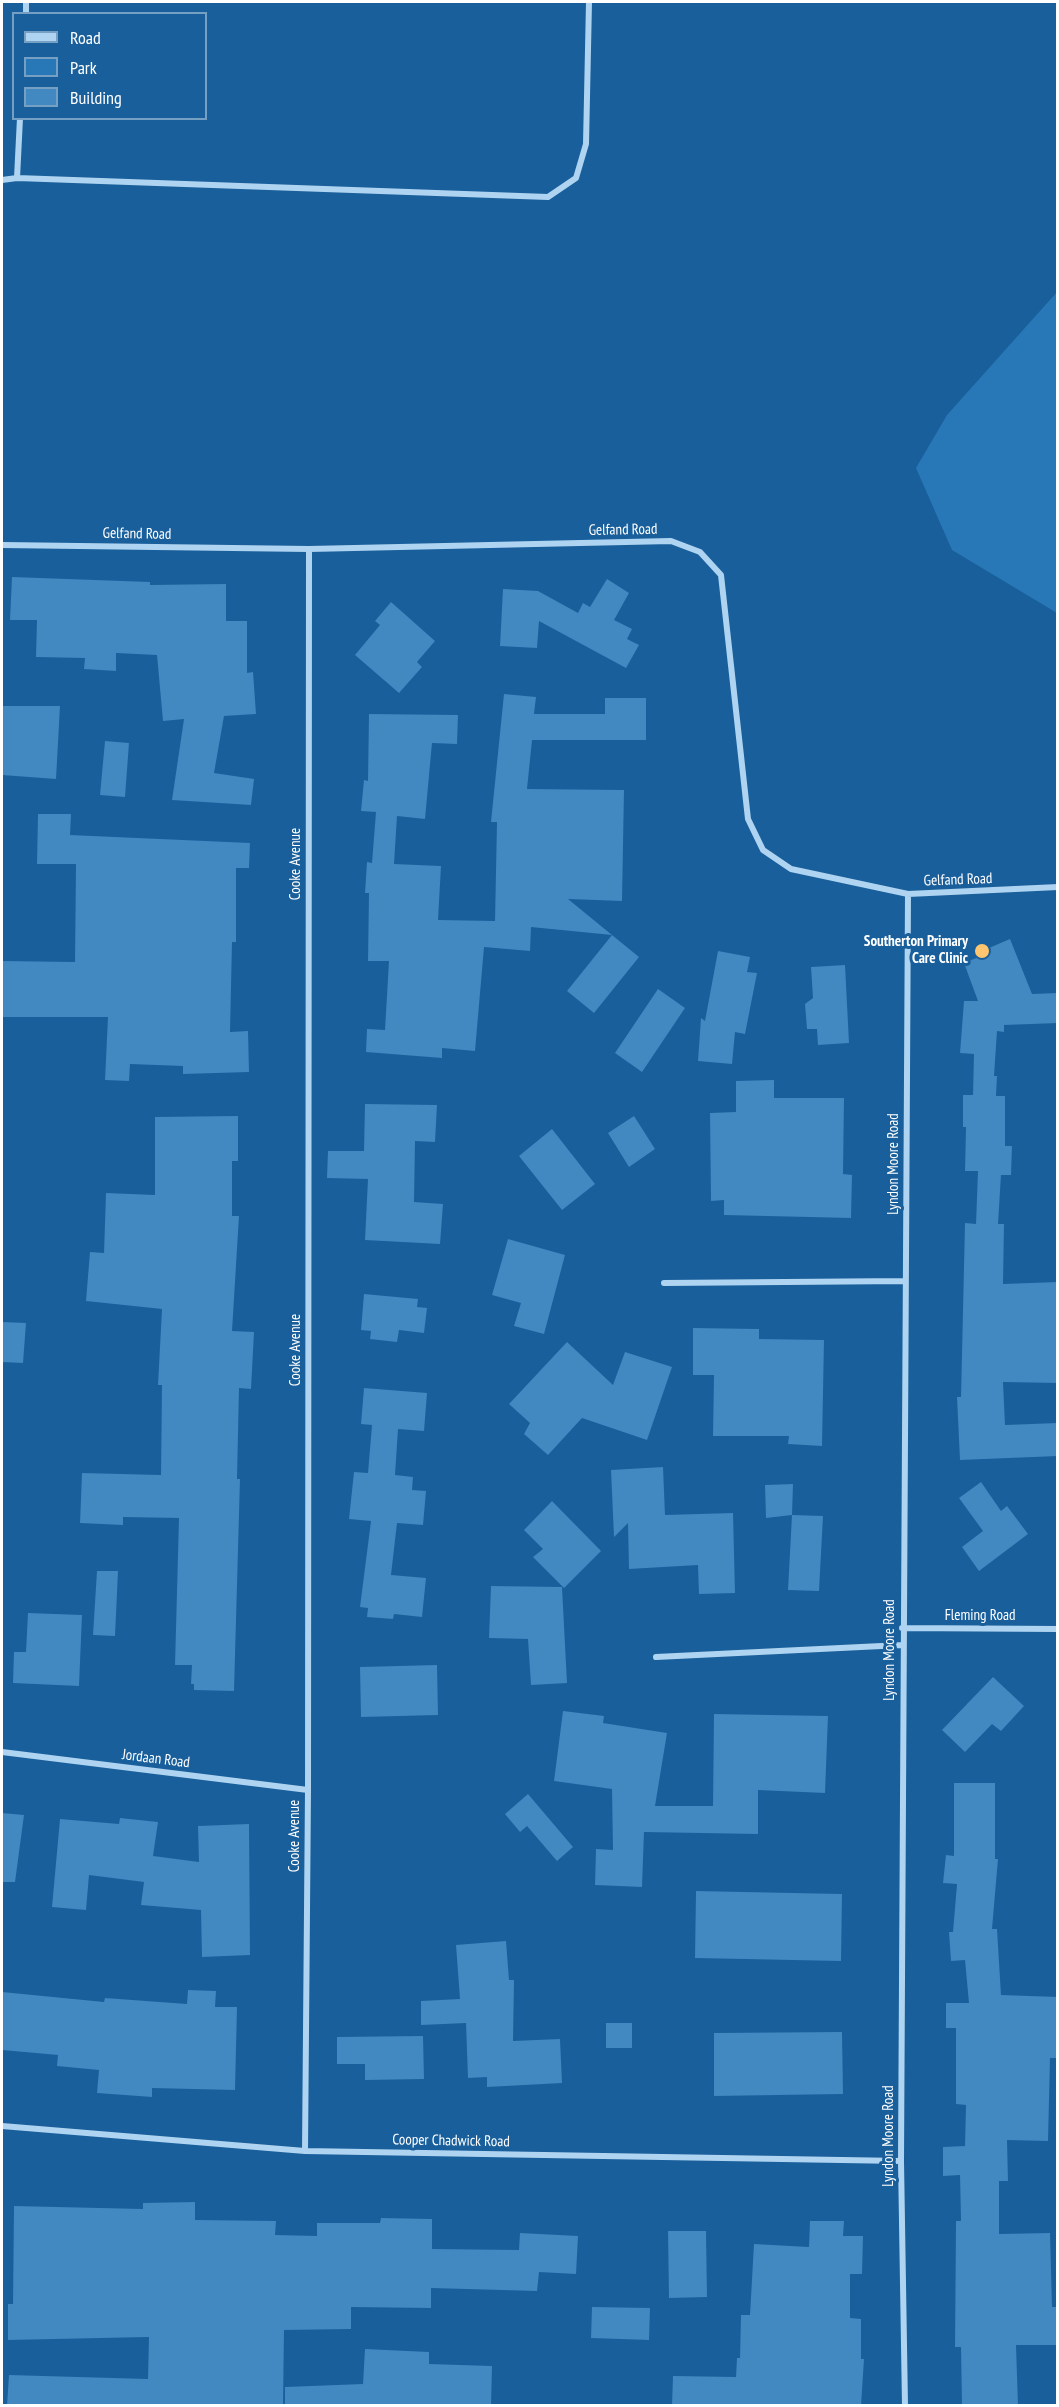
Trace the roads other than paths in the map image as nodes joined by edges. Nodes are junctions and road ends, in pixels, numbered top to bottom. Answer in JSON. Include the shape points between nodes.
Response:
{"nodes":[{"id":1,"x":589,"y":2,"type":"edge"},
{"id":2,"x":20,"y":120,"type":"edge"},
{"id":3,"x":16,"y":178,"type":"junction"},
{"id":4,"x":2,"y":180,"type":"edge"},
{"id":5,"x":2,"y":545,"type":"edge"},
{"id":6,"x":309,"y":549,"type":"junction"},
{"id":7,"x":1058,"y":887,"type":"edge"},
{"id":8,"x":908,"y":894,"type":"junction"},
{"id":9,"x":905,"y":1281,"type":"junction"},
{"id":10,"x":664,"y":1283,"type":"dead end"},
{"id":11,"x":902,"y":1628,"type":"junction"},
{"id":12,"x":1058,"y":1629,"type":"edge"},
{"id":13,"x":902,"y":1645,"type":"junction"},
{"id":14,"x":656,"y":1657,"type":"dead end"},
{"id":15,"x":2,"y":1752,"type":"edge"},
{"id":16,"x":308,"y":1790,"type":"junction"},
{"id":17,"x":2,"y":2126,"type":"edge"},
{"id":18,"x":305,"y":2151,"type":"junction"},
{"id":19,"x":901,"y":2162,"type":"junction"},
{"id":20,"x":905,"y":2406,"type":"edge"}],
"edges":[{"from":1,"to":3,"type":"street","via":[[586,144],[576,178],[548,196]]},
{"from":2,"to":3,"type":"street"},
{"from":3,"to":4,"type":"street"},
{"from":5,"to":6,"type":"street","name":"Gelfand Road"},
{"from":6,"to":8,"type":"street","name":"Gelfand Road","via":[[670,541],[700,552],[721,575],[748,819],[763,850],[791,869]]},
{"from":6,"to":16,"type":"street","name":"Cooke Avenue"},
{"from":7,"to":8,"type":"street","name":"Gelfand Road"},
{"from":8,"to":9,"type":"street","name":"Lyndon Moore Road"},
{"from":9,"to":10,"type":"street"},
{"from":9,"to":11,"type":"street","name":"Lyndon Moore Road"},
{"from":11,"to":12,"type":"street","name":"Fleming Road"},
{"from":11,"to":13,"type":"street","name":"Lyndon Moore Road"},
{"from":13,"to":14,"type":"street"},
{"from":13,"to":19,"type":"street","name":"Lyndon Moore Road"},
{"from":15,"to":16,"type":"street","name":"Jordaan Road"},
{"from":16,"to":18,"type":"street","name":"Cooke Avenue"},
{"from":17,"to":18,"type":"street","name":"Cooper Chadwick Road"},
{"from":18,"to":19,"type":"street","name":"Cooper Chadwick Road"},
{"from":19,"to":20,"type":"street","name":"Lyndon Moore Road"}]}
